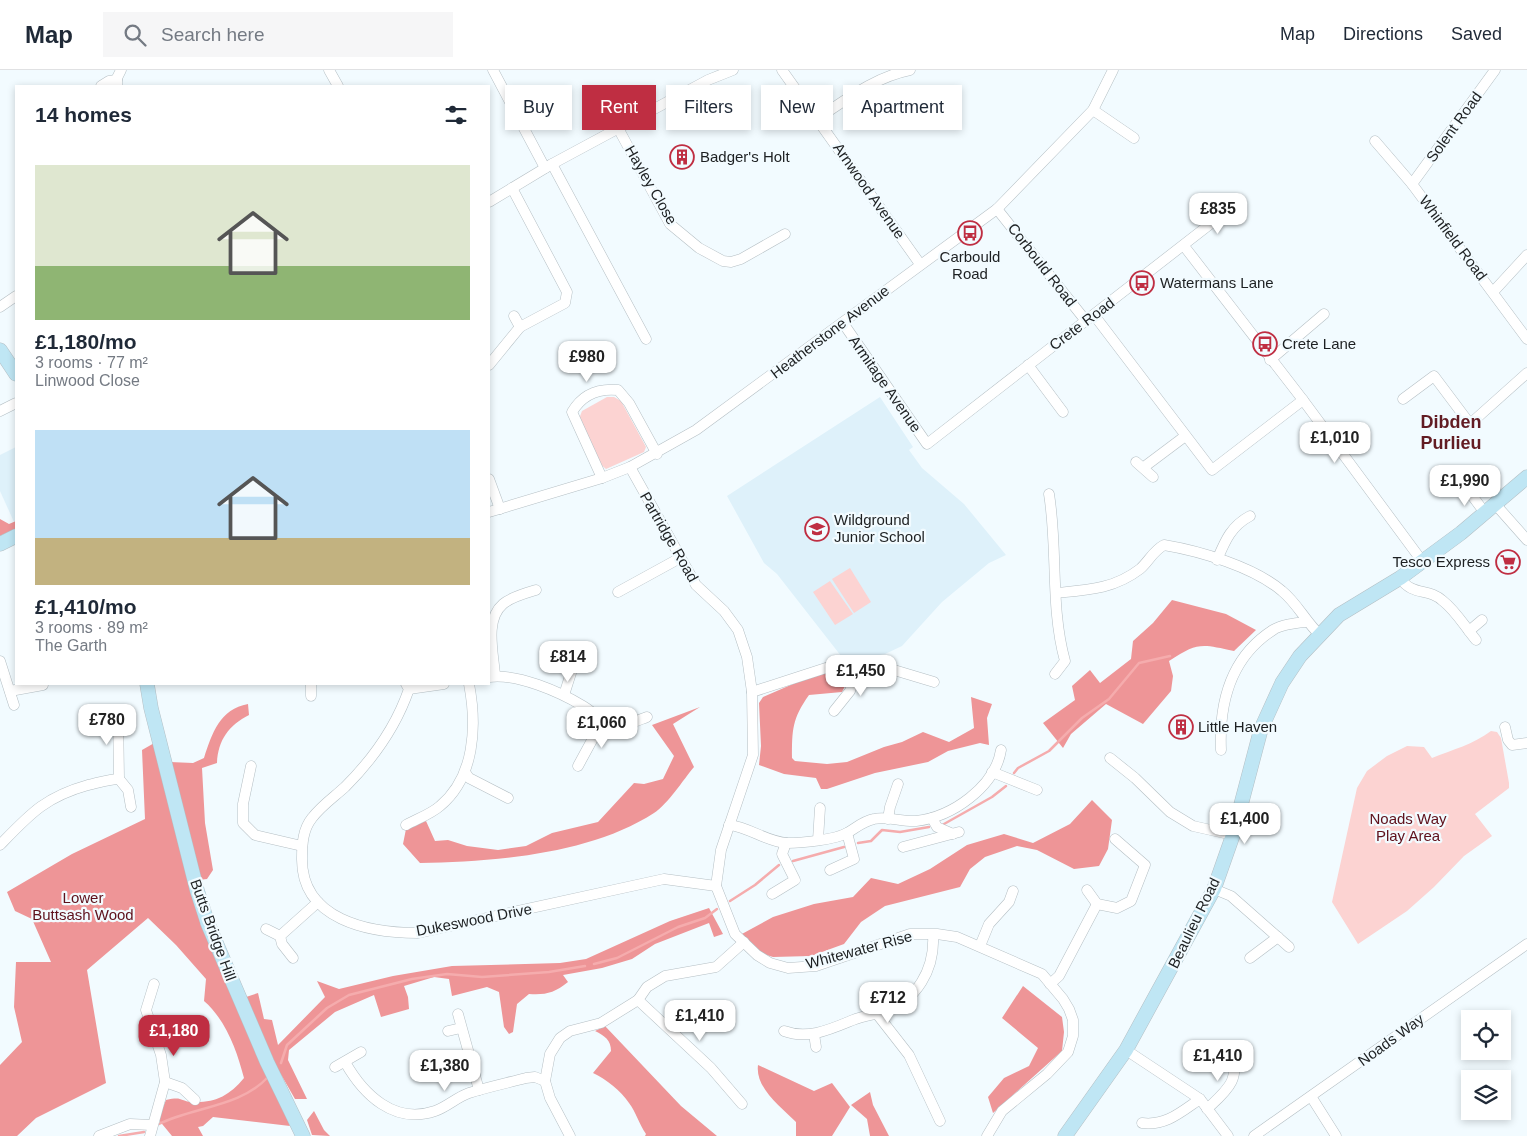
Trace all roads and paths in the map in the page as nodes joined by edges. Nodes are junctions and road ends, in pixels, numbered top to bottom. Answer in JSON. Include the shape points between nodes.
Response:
{"nodes":[{"id":1,"x":122,"y":70,"type":"edge"},
{"id":2,"x":329,"y":70,"type":"edge"},
{"id":3,"x":493,"y":70,"type":"edge"},
{"id":4,"x":731,"y":70,"type":"edge"},
{"id":5,"x":782,"y":70,"type":"edge"},
{"id":6,"x":910,"y":70,"type":"edge"},
{"id":7,"x":1113,"y":70,"type":"edge"},
{"id":8,"x":1495,"y":70,"type":"edge"},
{"id":9,"x":117,"y":83,"type":"edge"},
{"id":10,"x":103,"y":85,"type":"edge"},
{"id":11,"x":337,"y":85,"type":"edge"},
{"id":12,"x":793,"y":85,"type":"edge"},
{"id":13,"x":656,"y":108,"type":"edge"},
{"id":14,"x":833,"y":108,"type":"edge"},
{"id":15,"x":1093,"y":110,"type":"junction"},
{"id":16,"x":614,"y":130,"type":"edge"},
{"id":17,"x":619,"y":130,"type":"edge"},
{"id":18,"x":825,"y":130,"type":"edge"},
{"id":19,"x":1134,"y":138,"type":"dead end"},
{"id":20,"x":1375,"y":141,"type":"dead end"},
{"id":21,"x":549,"y":166,"type":"junction"},
{"id":22,"x":1412,"y":184,"type":"junction"},
{"id":23,"x":512,"y":188,"type":"junction"},
{"id":24,"x":490,"y":201,"type":"edge"},
{"id":25,"x":1236,"y":204,"type":"dead end"},
{"id":26,"x":998,"y":209,"type":"junction"},
{"id":27,"x":785,"y":234,"type":"dead end"},
{"id":28,"x":1184,"y":246,"type":"junction"},
{"id":29,"x":1527,"y":255,"type":"edge"},
{"id":30,"x":920,"y":264,"type":"junction"},
{"id":31,"x":1493,"y":292,"type":"junction"},
{"id":32,"x":15,"y":297,"type":"edge"},
{"id":33,"x":0,"y":307,"type":"edge"},
{"id":34,"x":1324,"y":314,"type":"dead end"},
{"id":35,"x":514,"y":316,"type":"dead end"},
{"id":36,"x":1090,"y":318,"type":"junction"},
{"id":37,"x":843,"y":323,"type":"junction"},
{"id":38,"x":520,"y":327,"type":"junction"},
{"id":39,"x":646,"y":339,"type":"dead end"},
{"id":40,"x":1527,"y":339,"type":"edge"},
{"id":41,"x":0,"y":350,"type":"edge"},
{"id":42,"x":1270,"y":360,"type":"junction"},
{"id":43,"x":490,"y":364,"type":"edge"},
{"id":44,"x":1028,"y":365,"type":"junction"},
{"id":45,"x":15,"y":372,"type":"edge"},
{"id":46,"x":1527,"y":373,"type":"edge"},
{"id":47,"x":1403,"y":399,"type":"dead end"},
{"id":48,"x":1302,"y":400,"type":"junction"},
{"id":49,"x":15,"y":404,"type":"edge"},
{"id":50,"x":0,"y":411,"type":"edge"},
{"id":51,"x":1063,"y":412,"type":"dead end"},
{"id":52,"x":1184,"y":437,"type":"junction"},
{"id":53,"x":927,"y":444,"type":"joint"},
{"id":54,"x":657,"y":454,"type":"junction"},
{"id":55,"x":630,"y":467,"type":"junction"},
{"id":56,"x":1153,"y":477,"type":"dead end"},
{"id":57,"x":1527,"y":477,"type":"edge"},
{"id":58,"x":602,"y":478,"type":"junction"},
{"id":59,"x":490,"y":482,"type":"edge"},
{"id":60,"x":1465,"y":486,"type":"dead end"},
{"id":61,"x":1049,"y":494,"type":"dead end"},
{"id":62,"x":500,"y":508,"type":"junction"},
{"id":63,"x":1490,"y":509,"type":"junction"},
{"id":64,"x":490,"y":512,"type":"edge"},
{"id":65,"x":1250,"y":516,"type":"dead end"},
{"id":66,"x":15,"y":536,"type":"edge"},
{"id":67,"x":1527,"y":540,"type":"edge"},
{"id":68,"x":0,"y":544,"type":"edge"},
{"id":69,"x":680,"y":558,"type":"junction"},
{"id":70,"x":1217,"y":560,"type":"junction"},
{"id":71,"x":1422,"y":561,"type":"junction"},
{"id":72,"x":1400,"y":578,"type":"junction"},
{"id":73,"x":536,"y":590,"type":"dead end"},
{"id":74,"x":618,"y":592,"type":"dead end"},
{"id":75,"x":1056,"y":593,"type":"junction"},
{"id":76,"x":1482,"y":620,"type":"dead end"},
{"id":77,"x":1307,"y":622,"type":"junction"},
{"id":78,"x":1468,"y":631,"type":"junction"},
{"id":79,"x":1320,"y":635,"type":"junction"},
{"id":80,"x":1476,"y":640,"type":"dead end"},
{"id":81,"x":589,"y":653,"type":"dead end"},
{"id":82,"x":0,"y":661,"type":"edge"},
{"id":83,"x":858,"y":667,"type":"junction"},
{"id":84,"x":1055,"y":674,"type":"dead end"},
{"id":85,"x":492,"y":677,"type":"edge"},
{"id":86,"x":934,"y":682,"type":"dead end"},
{"id":87,"x":43,"y":685,"type":"dead end"},
{"id":88,"x":147,"y":685,"type":"edge"},
{"id":89,"x":311,"y":685,"type":"edge"},
{"id":90,"x":432,"y":685,"type":"edge"},
{"id":91,"x":469,"y":685,"type":"edge"},
{"id":92,"x":408,"y":687,"type":"edge"},
{"id":93,"x":10,"y":691,"type":"junction"},
{"id":94,"x":752,"y":692,"type":"junction"},
{"id":95,"x":564,"y":695,"type":"junction"},
{"id":96,"x":311,"y":696,"type":"dead end"},
{"id":97,"x":14,"y":705,"type":"dead end"},
{"id":98,"x":834,"y":711,"type":"dead end"},
{"id":99,"x":118,"y":712,"type":"dead end"},
{"id":100,"x":646,"y":717,"type":"dead end"},
{"id":101,"x":603,"y":720,"type":"junction"},
{"id":102,"x":1505,"y":727,"type":"dead end"},
{"id":103,"x":1527,"y":743,"type":"edge"},
{"id":104,"x":1001,"y":750,"type":"dead end"},
{"id":105,"x":1220,"y":750,"type":"dead end"},
{"id":106,"x":1110,"y":758,"type":"dead end"},
{"id":107,"x":251,"y":766,"type":"dead end"},
{"id":108,"x":578,"y":766,"type":"dead end"},
{"id":109,"x":465,"y":772,"type":"junction"},
{"id":110,"x":992,"y":772,"type":"junction"},
{"id":111,"x":119,"y":779,"type":"junction"},
{"id":112,"x":898,"y":784,"type":"dead end"},
{"id":113,"x":1037,"y":790,"type":"dead end"},
{"id":114,"x":508,"y":798,"type":"dead end"},
{"id":115,"x":131,"y":807,"type":"dead end"},
{"id":116,"x":820,"y":808,"type":"dead end"},
{"id":117,"x":932,"y":818,"type":"junction"},
{"id":118,"x":888,"y":819,"type":"junction"},
{"id":119,"x":406,"y":825,"type":"dead end"},
{"id":120,"x":729,"y":825,"type":"junction"},
{"id":121,"x":847,"y":833,"type":"junction"},
{"id":122,"x":1233,"y":835,"type":"junction"},
{"id":123,"x":1115,"y":839,"type":"dead end"},
{"id":124,"x":818,"y":840,"type":"junction"},
{"id":125,"x":786,"y":843,"type":"junction"},
{"id":126,"x":0,"y":845,"type":"edge"},
{"id":127,"x":302,"y":846,"type":"junction"},
{"id":128,"x":903,"y":847,"type":"dead end"},
{"id":129,"x":830,"y":870,"type":"dead end"},
{"id":130,"x":716,"y":886,"type":"junction"},
{"id":131,"x":1214,"y":889,"type":"junction"},
{"id":132,"x":1014,"y":890,"type":"dead end"},
{"id":133,"x":1087,"y":890,"type":"dead end"},
{"id":134,"x":772,"y":894,"type":"dead end"},
{"id":135,"x":318,"y":902,"type":"junction"},
{"id":136,"x":1097,"y":904,"type":"junction"},
{"id":137,"x":266,"y":929,"type":"dead end"},
{"id":138,"x":932,"y":935,"type":"junction"},
{"id":139,"x":280,"y":936,"type":"junction"},
{"id":140,"x":1278,"y":937,"type":"junction"},
{"id":141,"x":744,"y":942,"type":"junction"},
{"id":142,"x":1527,"y":944,"type":"edge"},
{"id":143,"x":980,"y":946,"type":"junction"},
{"id":144,"x":1289,"y":947,"type":"dead end"},
{"id":145,"x":293,"y":958,"type":"dead end"},
{"id":146,"x":1250,"y":958,"type":"dead end"},
{"id":147,"x":153,"y":984,"type":"dead end"},
{"id":148,"x":1050,"y":984,"type":"junction"},
{"id":149,"x":638,"y":1000,"type":"junction"},
{"id":150,"x":458,"y":1014,"type":"dead end"},
{"id":151,"x":877,"y":1014,"type":"junction"},
{"id":152,"x":461,"y":1028,"type":"junction"},
{"id":153,"x":448,"y":1031,"type":"dead end"},
{"id":154,"x":784,"y":1031,"type":"dead end"},
{"id":155,"x":814,"y":1034,"type":"junction"},
{"id":156,"x":816,"y":1047,"type":"dead end"},
{"id":157,"x":1126,"y":1050,"type":"junction"},
{"id":158,"x":1229,"y":1051,"type":"dead end"},
{"id":159,"x":361,"y":1052,"type":"dead end"},
{"id":160,"x":345,"y":1062,"type":"junction"},
{"id":161,"x":335,"y":1067,"type":"dead end"},
{"id":162,"x":545,"y":1081,"type":"junction"},
{"id":163,"x":165,"y":1082,"type":"junction"},
{"id":164,"x":479,"y":1090,"type":"junction"},
{"id":165,"x":1312,"y":1098,"type":"junction"},
{"id":166,"x":1200,"y":1099,"type":"junction"},
{"id":167,"x":195,"y":1100,"type":"dead end"},
{"id":168,"x":742,"y":1104,"type":"dead end"},
{"id":169,"x":1207,"y":1109,"type":"junction"},
{"id":170,"x":940,"y":1121,"type":"dead end"},
{"id":171,"x":1142,"y":1123,"type":"dead end"},
{"id":172,"x":152,"y":1125,"type":"junction"},
{"id":173,"x":99,"y":1136,"type":"edge"},
{"id":174,"x":150,"y":1136,"type":"edge"},
{"id":175,"x":303,"y":1136,"type":"edge"},
{"id":176,"x":570,"y":1136,"type":"edge"},
{"id":177,"x":987,"y":1136,"type":"edge"},
{"id":178,"x":1065,"y":1136,"type":"edge"},
{"id":179,"x":1228,"y":1136,"type":"edge"},
{"id":180,"x":1254,"y":1136,"type":"edge"},
{"id":181,"x":1336,"y":1136,"type":"edge"}],
"edges":[{"from":1,"to":9,"type":"street"},
{"from":2,"to":11,"type":"street"},
{"from":3,"to":21,"type":"street"},
{"from":4,"to":13,"type":"street"},
{"from":5,"to":12,"type":"street","name":"Arnwood Avenue"},
{"from":6,"to":14,"type":"street","via":[[868,85]]},
{"from":7,"to":15,"type":"street","name":"Heatherstone Avenue"},
{"from":8,"to":22,"type":"street","name":"Solent Road"},
{"from":9,"to":10,"type":"street","via":[[109,81]]},
{"from":15,"to":19,"type":"street"},
{"from":15,"to":26,"type":"street","name":"Heatherstone Avenue"},
{"from":16,"to":21,"type":"street"},
{"from":17,"to":27,"type":"street","name":"Hayley Close","via":[[670,224],[699,248],[731,262]]},
{"from":18,"to":30,"type":"street","name":"Arnwood Avenue"},
{"from":20,"to":22,"type":"street","name":"Whinfield Road"},
{"from":21,"to":23,"type":"street"},
{"from":21,"to":39,"type":"street"},
{"from":22,"to":31,"type":"street","name":"Whinfield Road"},
{"from":23,"to":24,"type":"street"},
{"from":23,"to":38,"type":"street","via":[[566,292],[565,302]]},
{"from":25,"to":28,"type":"street","name":"Crete Road"},
{"from":26,"to":30,"type":"street","name":"Heatherstone Avenue"},
{"from":26,"to":36,"type":"street","name":"Corbould Road"},
{"from":28,"to":36,"type":"street","name":"Crete Road"},
{"from":28,"to":42,"type":"street"},
{"from":29,"to":31,"type":"street"},
{"from":30,"to":37,"type":"street","name":"Heatherstone Avenue"},
{"from":31,"to":40,"type":"street","name":"Whinfield Road"},
{"from":32,"to":33,"type":"street"},
{"from":34,"to":42,"type":"street"},
{"from":35,"to":38,"type":"street"},
{"from":36,"to":44,"type":"street","name":"Crete Road"},
{"from":36,"to":52,"type":"street"},
{"from":37,"to":53,"type":"street","name":"Armitage Avenue"},
{"from":37,"to":54,"type":"street","name":"Heatherstone Avenue","via":[[696,430]]},
{"from":38,"to":43,"type":"street"},
{"from":41,"to":45,"type":"street"},
{"from":42,"to":48,"type":"street"},
{"from":44,"to":51,"type":"street"},
{"from":44,"to":53,"type":"street","name":"Crete Road"},
{"from":46,"to":47,"type":"street","via":[[1470,424],[1434,376]]},
{"from":48,"to":52,"type":"street","via":[[1212,470]]},
{"from":48,"to":71,"type":"street"},
{"from":49,"to":50,"type":"street"},
{"from":52,"to":56,"type":"street","via":[[1140,465]]},
{"from":54,"to":55,"type":"street","name":"Heatherstone Avenue"},
{"from":54,"to":58,"type":"street","via":[[629,403],[618,390],[604,389],[579,400],[572,412]]},
{"from":55,"to":58,"type":"street","name":"Heatherstone Avenue"},
{"from":55,"to":69,"type":"street","name":"Partridge Road"},
{"from":57,"to":63,"type":"street","name":"Beaulieu Road"},
{"from":58,"to":62,"type":"street","name":"Heatherstone Avenue"},
{"from":59,"to":62,"type":"street"},
{"from":60,"to":63,"type":"street"},
{"from":61,"to":75,"type":"street","via":[[1056,549]]},
{"from":62,"to":64,"type":"street","name":"Heatherstone Avenue"},
{"from":63,"to":67,"type":"street"},
{"from":63,"to":71,"type":"street","name":"Beaulieu Road"},
{"from":65,"to":70,"type":"street","via":[[1238,522],[1228,535]]},
{"from":66,"to":68,"type":"street"},
{"from":69,"to":74,"type":"street"},
{"from":69,"to":94,"type":"street","name":"Partridge Road","via":[[696,585],[724,611],[738,630],[747,657]]},
{"from":70,"to":75,"type":"street","via":[[1164,545],[1154,551],[1142,567],[1112,585],[1092,591]]},
{"from":70,"to":77,"type":"street","via":[[1262,578],[1283,592]]},
{"from":71,"to":72,"type":"street","name":"Beaulieu Road"},
{"from":72,"to":78,"type":"street","via":[[1413,590],[1443,600]]},
{"from":72,"to":79,"type":"street","name":"Beaulieu Road","via":[[1339,615]]},
{"from":73,"to":85,"type":"street","via":[[503,604],[494,616]]},
{"from":75,"to":84,"type":"street","via":[[1065,661]]},
{"from":76,"to":78,"type":"street"},
{"from":77,"to":79,"type":"street"},
{"from":77,"to":105,"type":"street","via":[[1274,630],[1245,657],[1224,695]]},
{"from":78,"to":80,"type":"street"},
{"from":79,"to":122,"type":"street","name":"Beaulieu Road","via":[[1300,656],[1282,683],[1261,730]]},
{"from":81,"to":95,"type":"street","via":[[573,657]]},
{"from":82,"to":93,"type":"street"},
{"from":83,"to":86,"type":"street","via":[[884,667]]},
{"from":83,"to":94,"type":"street","via":[[829,667]]},
{"from":83,"to":98,"type":"street","via":[[850,691]]},
{"from":85,"to":95,"type":"street","via":[[516,680]]},
{"from":87,"to":93,"type":"street"},
{"from":88,"to":175,"type":"street","name":"Butts Bridge Hill","via":[[208,924],[267,1062]]},
{"from":89,"to":96,"type":"street"},
{"from":90,"to":92,"type":"street"},
{"from":91,"to":109,"type":"street","via":[[473,731]]},
{"from":92,"to":127,"type":"street","name":"Dukeswood Drive","via":[[401,712],[390,732],[358,774],[311,818]]},
{"from":93,"to":97,"type":"street"},
{"from":94,"to":120,"type":"street","name":"Partridge Road","via":[[753,755]]},
{"from":95,"to":101,"type":"street"},
{"from":99,"to":111,"type":"street"},
{"from":100,"to":101,"type":"street","via":[[626,724]]},
{"from":101,"to":108,"type":"street"},
{"from":102,"to":103,"type":"street","via":[[1512,745]]},
{"from":104,"to":110,"type":"street"},
{"from":106,"to":122,"type":"street","via":[[1170,812],[1194,826]]},
{"from":107,"to":127,"type":"street","via":[[243,804],[243,823],[255,834]]},
{"from":109,"to":114,"type":"street","via":[[468,778]]},
{"from":109,"to":119,"type":"street","via":[[462,782],[439,807]]},
{"from":110,"to":113,"type":"street"},
{"from":110,"to":117,"type":"street","via":[[969,798]]},
{"from":111,"to":115,"type":"street","via":[[128,790]]},
{"from":111,"to":126,"type":"street","via":[[49,799]]},
{"from":112,"to":118,"type":"street"},
{"from":116,"to":124,"type":"street"},
{"from":117,"to":118,"type":"street","via":[[914,821]]},
{"from":117,"to":128,"type":"street","via":[[937,827],[956,833]]},
{"from":118,"to":121,"type":"street","via":[[874,818]]},
{"from":120,"to":125,"type":"street"},
{"from":120,"to":130,"type":"street","name":"Partridge Road","via":[[721,850]]},
{"from":121,"to":124,"type":"street"},
{"from":121,"to":129,"type":"street","via":[[854,859]]},
{"from":122,"to":131,"type":"street","name":"Beaulieu Road"},
{"from":123,"to":136,"type":"street","via":[[1144,862],[1144,868],[1128,903],[1118,908]]},
{"from":124,"to":125,"type":"street"},
{"from":125,"to":134,"type":"street","via":[[782,854],[796,880]]},
{"from":127,"to":135,"type":"street","name":"Dukeswood Drive","via":[[302,870],[308,889]]},
{"from":130,"to":135,"type":"street","name":"Dukeswood Drive","via":[[664,879],[418,932],[386,932],[359,927]]},
{"from":130,"to":141,"type":"street","name":"Whitewater Rise","via":[[735,934]]},
{"from":131,"to":140,"type":"street","via":[[1231,896]]},
{"from":131,"to":157,"type":"street","name":"Beaulieu Road"},
{"from":132,"to":143,"type":"street","via":[[1009,902],[990,924]]},
{"from":133,"to":136,"type":"street"},
{"from":135,"to":139,"type":"street"},
{"from":136,"to":148,"type":"street","via":[[1059,976]]},
{"from":137,"to":139,"type":"street"},
{"from":138,"to":141,"type":"street","name":"Whitewater Rise","via":[[910,934],[816,966],[788,968],[770,963]]},
{"from":138,"to":143,"type":"street","name":"Whitewater Rise","via":[[957,937]]},
{"from":138,"to":151,"type":"street","via":[[925,979],[911,995]]},
{"from":139,"to":145,"type":"street"},
{"from":140,"to":144,"type":"street"},
{"from":140,"to":146,"type":"street"},
{"from":141,"to":149,"type":"street","via":[[720,965],[665,976],[647,987]]},
{"from":142,"to":165,"type":"street","name":"Noads Way"},
{"from":143,"to":148,"type":"street","name":"Whitewater Rise","via":[[1042,974]]},
{"from":147,"to":163,"type":"street","via":[[146,1010],[161,1055]]},
{"from":148,"to":177,"type":"street","name":"Whitewater Rise","via":[[1063,999],[1073,1020],[1068,1052],[1002,1111]]},
{"from":149,"to":162,"type":"street","via":[[599,1024],[570,1031],[560,1038],[550,1054]]},
{"from":149,"to":168,"type":"street","via":[[711,1068]]},
{"from":150,"to":152,"type":"street"},
{"from":151,"to":155,"type":"street"},
{"from":151,"to":170,"type":"street","via":[[909,1055]]},
{"from":152,"to":153,"type":"street"},
{"from":152,"to":164,"type":"street"},
{"from":154,"to":155,"type":"street"},
{"from":155,"to":156,"type":"street"},
{"from":157,"to":166,"type":"street"},
{"from":157,"to":178,"type":"street","name":"Beaulieu Road"},
{"from":158,"to":169,"type":"street","via":[[1234,1060],[1231,1086]]},
{"from":159,"to":160,"type":"street"},
{"from":160,"to":161,"type":"street"},
{"from":160,"to":164,"type":"street","via":[[366,1094],[395,1111],[434,1111]]},
{"from":162,"to":164,"type":"street","via":[[530,1078]]},
{"from":162,"to":176,"type":"street"},
{"from":163,"to":167,"type":"street","via":[[182,1088]]},
{"from":163,"to":172,"type":"street"},
{"from":165,"to":180,"type":"street","name":"Noads Way"},
{"from":165,"to":181,"type":"street"},
{"from":166,"to":169,"type":"street"},
{"from":166,"to":171,"type":"street","via":[[1170,1119]]},
{"from":169,"to":179,"type":"street"},
{"from":172,"to":173,"type":"street","via":[[130,1124]]},
{"from":172,"to":174,"type":"street"}]}
